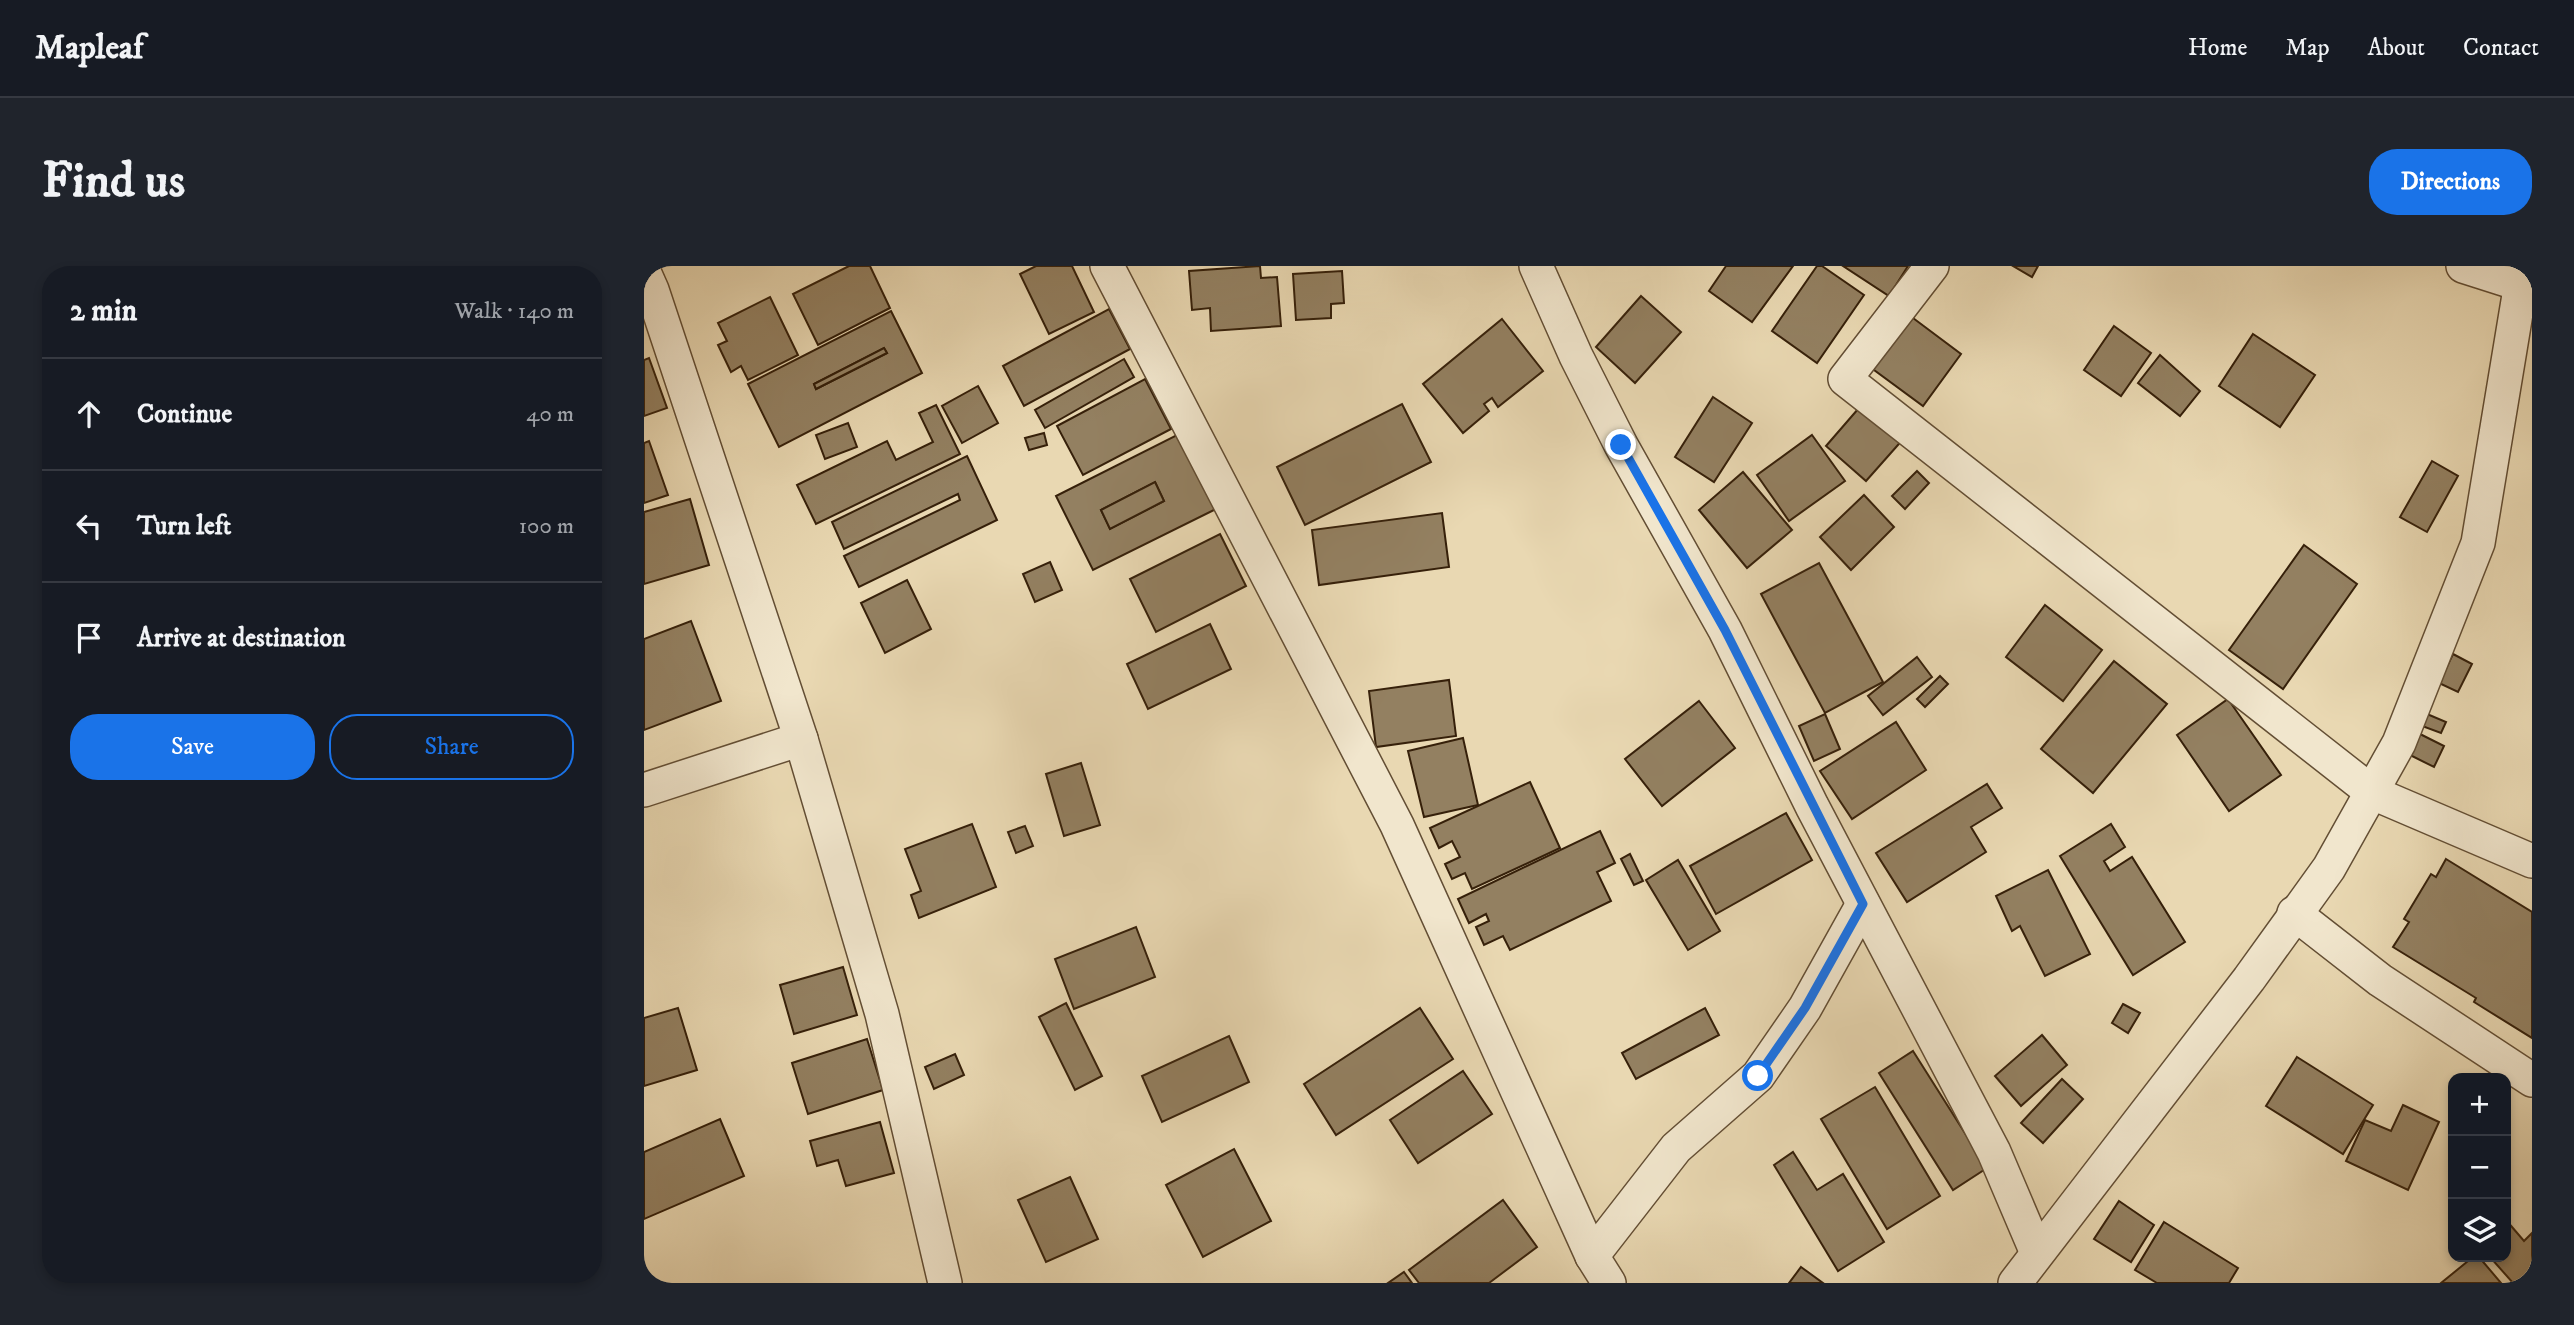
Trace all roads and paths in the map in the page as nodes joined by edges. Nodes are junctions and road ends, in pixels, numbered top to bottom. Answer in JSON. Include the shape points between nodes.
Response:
{"nodes":[{"id":1,"x":1107,"y":266,"type":"edge"},
{"id":2,"x":1536,"y":266,"type":"edge"},
{"id":3,"x":1932,"y":266,"type":"edge"},
{"id":4,"x":2463,"y":266,"type":"edge"},
{"id":5,"x":644,"y":272,"type":"edge"},
{"id":6,"x":2527,"y":279,"type":"edge"},
{"id":7,"x":801,"y":738,"type":"junction"},
{"id":8,"x":644,"y":790,"type":"edge"},
{"id":9,"x":2373,"y":793,"type":"junction"},
{"id":10,"x":2532,"y":861,"type":"edge"},
{"id":11,"x":1863,"y":904,"type":"junction"},
{"id":12,"x":2294,"y":913,"type":"junction"},
{"id":13,"x":2532,"y":1080,"type":"edge"},
{"id":14,"x":2037,"y":1253,"type":"junction"},
{"id":15,"x":1601,"y":1270,"type":"edge"},
{"id":16,"x":945,"y":1283,"type":"edge"},
{"id":17,"x":2015,"y":1283,"type":"edge"}],
"edges":[{"from":1,"to":15,"type":"street","via":[[1397,825]]},
{"from":2,"to":11,"type":"street","via":[[1621,445],[1725,630]]},
{"from":3,"to":9,"type":"street","via":[[1845,379]]},
{"from":4,"to":6,"type":"street"},
{"from":5,"to":7,"type":"street"},
{"from":6,"to":9,"type":"street","via":[[2478,543],[2399,743]]},
{"from":7,"to":8,"type":"street"},
{"from":7,"to":16,"type":"street","via":[[882,1014]]},
{"from":9,"to":10,"type":"street"},
{"from":9,"to":12,"type":"street","via":[[2329,868]]},
{"from":11,"to":14,"type":"street","via":[[1994,1152]]},
{"from":11,"to":15,"type":"street","via":[[1805,1008],[1758,1076],[1676,1148]]},
{"from":12,"to":13,"type":"street","via":[[2380,979]]},
{"from":12,"to":14,"type":"street","via":[[2249,979]]},
{"from":14,"to":17,"type":"street"}]}
